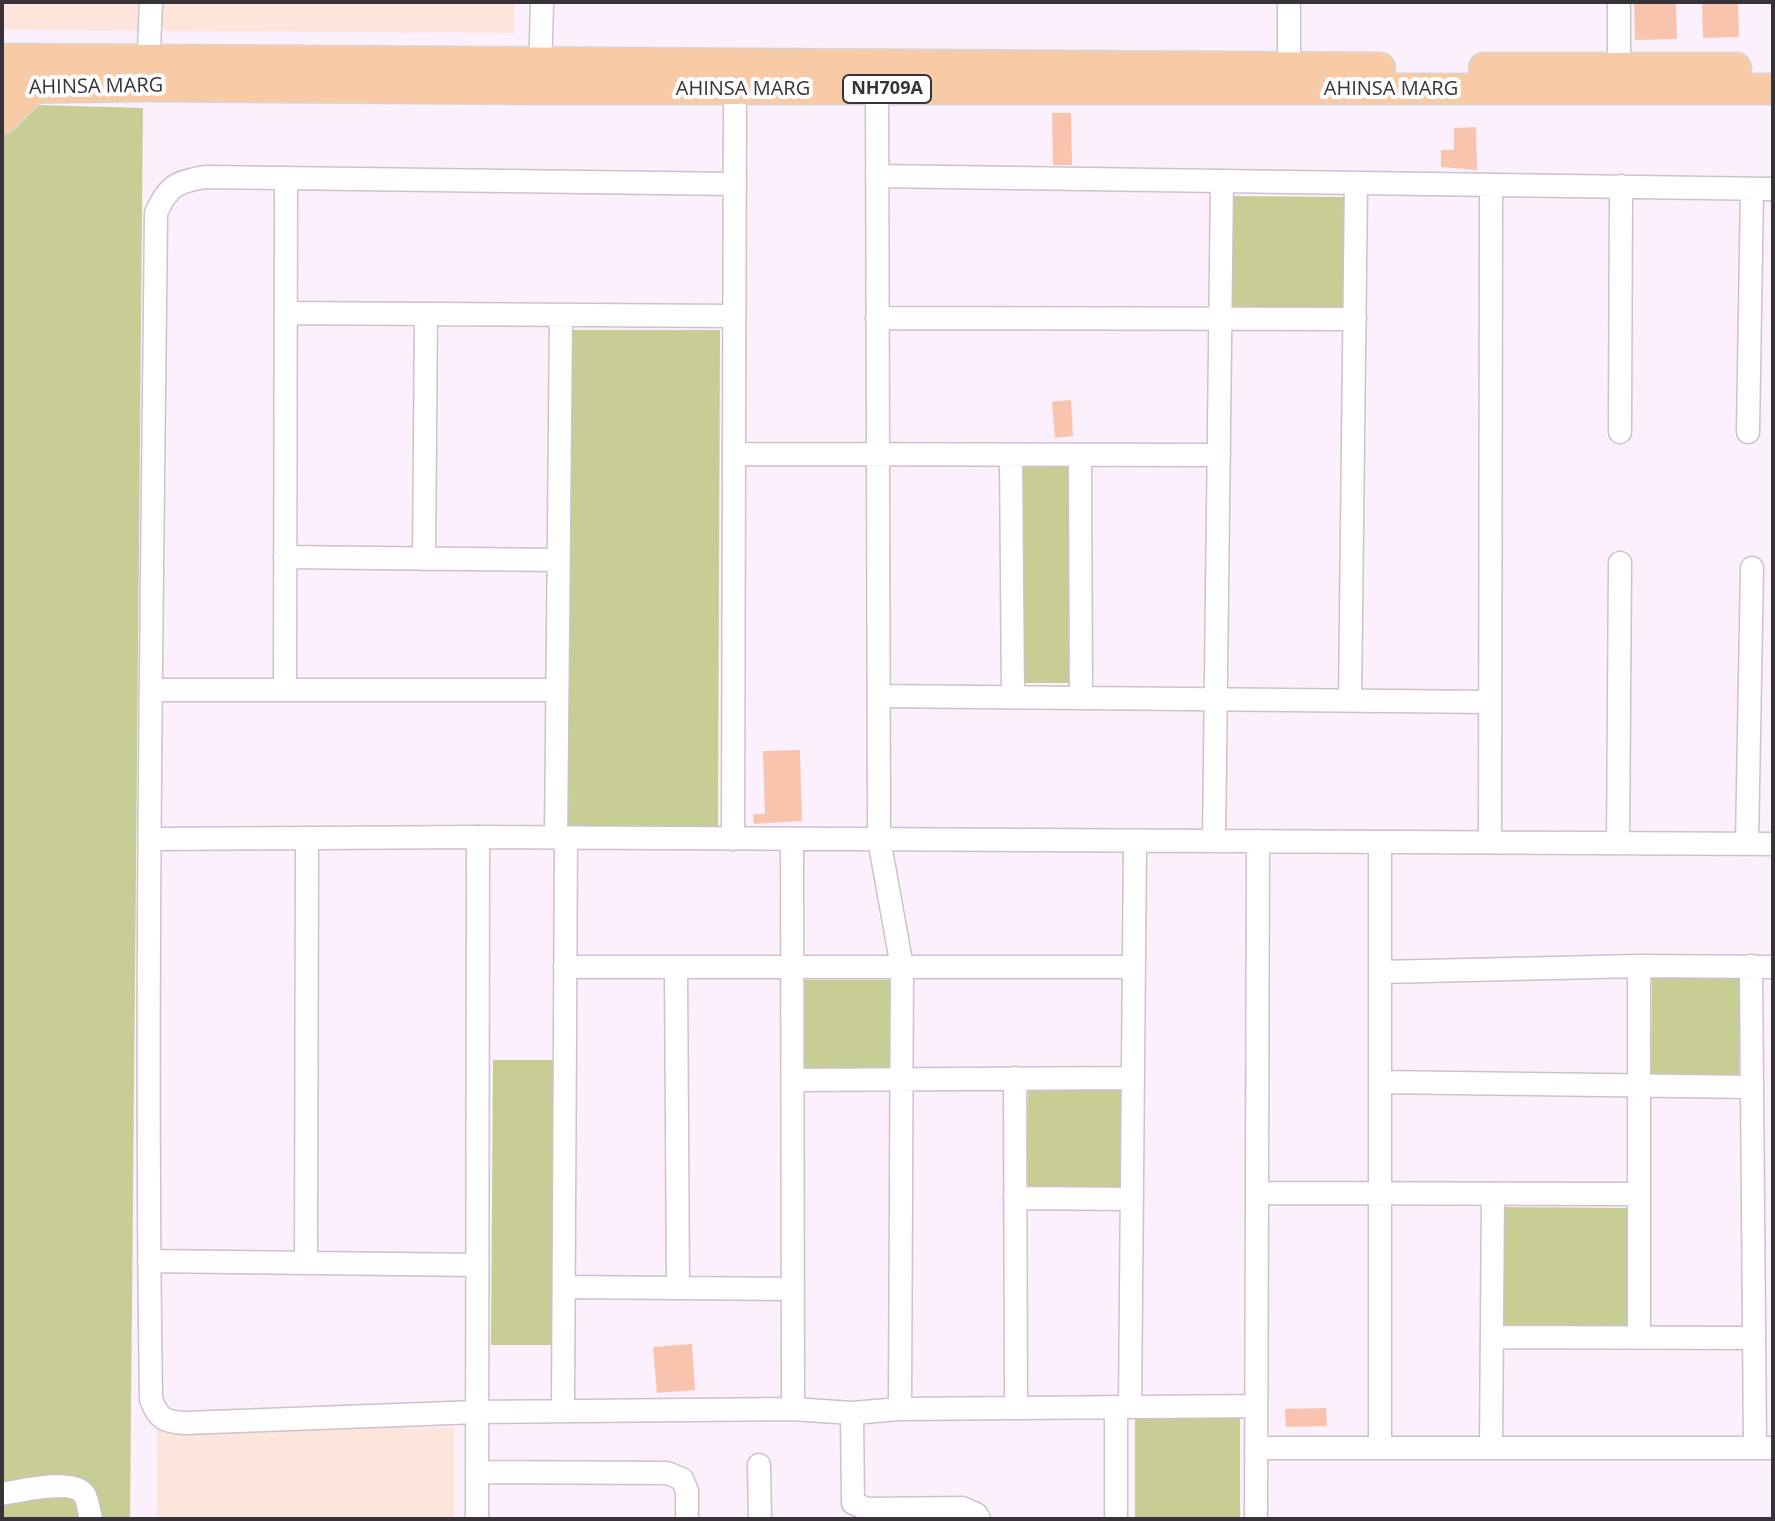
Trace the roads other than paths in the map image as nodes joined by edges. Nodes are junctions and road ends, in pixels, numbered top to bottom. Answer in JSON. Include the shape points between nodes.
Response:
{"nodes":[{"id":1,"x":151,"y":2,"type":"edge"},
{"id":2,"x":542,"y":2,"type":"edge"},
{"id":3,"x":1289,"y":2,"type":"edge"},
{"id":4,"x":1619,"y":2,"type":"edge"},
{"id":5,"x":3,"y":66,"type":"edge"},
{"id":6,"x":1619,"y":68,"type":"junction"},
{"id":7,"x":1773,"y":69,"type":"edge"},
{"id":8,"x":148,"y":73,"type":"junction"},
{"id":9,"x":540,"y":76,"type":"junction"},
{"id":10,"x":735,"y":76,"type":"junction"},
{"id":11,"x":877,"y":77,"type":"junction"},
{"id":12,"x":1289,"y":78,"type":"junction"},
{"id":13,"x":33,"y":89,"type":"junction"},
{"id":14,"x":1773,"y":89,"type":"edge"},
{"id":15,"x":2,"y":119,"type":"edge"},
{"id":16,"x":877,"y":176,"type":"junction"},
{"id":17,"x":286,"y":178,"type":"junction"},
{"id":18,"x":1222,"y":181,"type":"junction"},
{"id":19,"x":1356,"y":183,"type":"junction"},
{"id":20,"x":735,"y":184,"type":"junction"},
{"id":21,"x":1491,"y":185,"type":"junction"},
{"id":22,"x":1621,"y":186,"type":"junction"},
{"id":23,"x":1762,"y":189,"type":"edge"},
{"id":24,"x":286,"y":313,"type":"junction"},
{"id":25,"x":426,"y":314,"type":"junction"},
{"id":26,"x":561,"y":315,"type":"junction"},
{"id":27,"x":734,"y":316,"type":"junction"},
{"id":28,"x":877,"y":318,"type":"junction"},
{"id":29,"x":1220,"y":318,"type":"junction"},
{"id":30,"x":1355,"y":319,"type":"junction"},
{"id":31,"x":1620,"y":432,"type":"dead end"},
{"id":32,"x":1748,"y":432,"type":"dead end"},
{"id":33,"x":734,"y":454,"type":"junction"},
{"id":34,"x":878,"y":455,"type":"junction"},
{"id":35,"x":1011,"y":455,"type":"junction"},
{"id":36,"x":1080,"y":455,"type":"junction"},
{"id":37,"x":1219,"y":455,"type":"junction"},
{"id":38,"x":285,"y":557,"type":"junction"},
{"id":39,"x":424,"y":559,"type":"junction"},
{"id":40,"x":558,"y":560,"type":"junction"},
{"id":41,"x":1620,"y":563,"type":"dead end"},
{"id":42,"x":1752,"y":568,"type":"dead end"},
{"id":43,"x":152,"y":690,"type":"junction"},
{"id":44,"x":285,"y":690,"type":"junction"},
{"id":45,"x":557,"y":690,"type":"junction"},
{"id":46,"x":879,"y":696,"type":"junction"},
{"id":47,"x":1013,"y":697,"type":"junction"},
{"id":48,"x":1081,"y":698,"type":"junction"},
{"id":49,"x":1216,"y":699,"type":"junction"},
{"id":50,"x":1350,"y":700,"type":"junction"},
{"id":51,"x":1490,"y":702,"type":"junction"},
{"id":52,"x":478,"y":837,"type":"junction"},
{"id":53,"x":307,"y":838,"type":"junction"},
{"id":54,"x":561,"y":838,"type":"junction"},
{"id":55,"x":151,"y":839,"type":"junction"},
{"id":56,"x":733,"y":839,"type":"junction"},
{"id":57,"x":792,"y":839,"type":"junction"},
{"id":58,"x":879,"y":839,"type":"junction"},
{"id":59,"x":1135,"y":841,"type":"junction"},
{"id":60,"x":1214,"y":841,"type":"junction"},
{"id":61,"x":1258,"y":841,"type":"junction"},
{"id":62,"x":1380,"y":842,"type":"junction"},
{"id":63,"x":1490,"y":842,"type":"junction"},
{"id":64,"x":1618,"y":843,"type":"junction"},
{"id":65,"x":1747,"y":843,"type":"junction"},
{"id":66,"x":1773,"y":844,"type":"edge"},
{"id":67,"x":1639,"y":966,"type":"junction"},
{"id":68,"x":1762,"y":966,"type":"edge"},
{"id":69,"x":565,"y":967,"type":"junction"},
{"id":70,"x":676,"y":967,"type":"junction"},
{"id":71,"x":793,"y":967,"type":"junction"},
{"id":72,"x":902,"y":967,"type":"junction"},
{"id":73,"x":1134,"y":967,"type":"junction"},
{"id":74,"x":1381,"y":972,"type":"junction"},
{"id":75,"x":1015,"y":1078,"type":"junction"},
{"id":76,"x":1133,"y":1078,"type":"junction"},
{"id":77,"x":901,"y":1079,"type":"junction"},
{"id":78,"x":793,"y":1080,"type":"junction"},
{"id":79,"x":1380,"y":1082,"type":"junction"},
{"id":80,"x":1639,"y":1085,"type":"junction"},
{"id":81,"x":1752,"y":1087,"type":"junction"},
{"id":82,"x":1257,"y":1193,"type":"junction"},
{"id":83,"x":1380,"y":1193,"type":"junction"},
{"id":84,"x":1493,"y":1194,"type":"junction"},
{"id":85,"x":1639,"y":1194,"type":"junction"},
{"id":86,"x":1015,"y":1198,"type":"junction"},
{"id":87,"x":1132,"y":1199,"type":"junction"},
{"id":88,"x":149,"y":1261,"type":"junction"},
{"id":89,"x":306,"y":1263,"type":"junction"},
{"id":90,"x":477,"y":1265,"type":"junction"},
{"id":91,"x":564,"y":1287,"type":"junction"},
{"id":92,"x":678,"y":1288,"type":"junction"},
{"id":93,"x":793,"y":1289,"type":"junction"},
{"id":94,"x":1492,"y":1337,"type":"junction"},
{"id":95,"x":1639,"y":1338,"type":"junction"},
{"id":96,"x":1754,"y":1338,"type":"junction"},
{"id":97,"x":1256,"y":1406,"type":"junction"},
{"id":98,"x":1123,"y":1407,"type":"junction"},
{"id":99,"x":1016,"y":1408,"type":"junction"},
{"id":100,"x":793,"y":1409,"type":"junction"},
{"id":101,"x":900,"y":1409,"type":"junction"},
{"id":102,"x":563,"y":1411,"type":"junction"},
{"id":103,"x":477,"y":1412,"type":"junction"},
{"id":104,"x":852,"y":1413,"type":"junction"},
{"id":105,"x":1256,"y":1448,"type":"junction"},
{"id":106,"x":1380,"y":1448,"type":"junction"},
{"id":107,"x":1491,"y":1448,"type":"junction"},
{"id":108,"x":1764,"y":1448,"type":"edge"},
{"id":109,"x":759,"y":1465,"type":"dead end"},
{"id":110,"x":477,"y":1472,"type":"junction"},
{"id":111,"x":2,"y":1494,"type":"edge"},
{"id":112,"x":91,"y":1519,"type":"edge"},
{"id":113,"x":477,"y":1519,"type":"edge"},
{"id":114,"x":687,"y":1519,"type":"edge"},
{"id":115,"x":760,"y":1519,"type":"edge"},
{"id":116,"x":979,"y":1519,"type":"edge"},
{"id":117,"x":1116,"y":1519,"type":"edge"},
{"id":118,"x":1256,"y":1519,"type":"edge"}],
"edges":[{"from":1,"to":8,"type":"street"},
{"from":2,"to":9,"type":"street"},
{"from":3,"to":12,"type":"street"},
{"from":4,"to":6,"type":"street"},
{"from":5,"to":8,"type":"highway","name":"AHINSA MARG","number":"NH709A"},
{"from":5,"to":13,"type":"highway","name":"AHINSA MARG","number":"NH709A"},
{"from":6,"to":7,"type":"highway","name":"AHINSA MARG","number":"NH709A"},
{"from":6,"to":12,"type":"highway","name":"AHINSA MARG","number":"NH709A"},
{"from":8,"to":9,"type":"highway","name":"AHINSA MARG","number":"NH709A"},
{"from":8,"to":13,"type":"highway","name":"AHINSA MARG","number":"NH709A"},
{"from":9,"to":10,"type":"highway","name":"AHINSA MARG","number":"NH709A"},
{"from":10,"to":11,"type":"highway","name":"AHINSA MARG","number":"NH709A"},
{"from":10,"to":20,"type":"street"},
{"from":11,"to":12,"type":"highway","name":"AHINSA MARG","number":"NH709A"},
{"from":11,"to":16,"type":"street"},
{"from":12,"to":14,"type":"highway","name":"AHINSA MARG","number":"NH709A"},
{"from":13,"to":15,"type":"highway"},
{"from":16,"to":18,"type":"street"},
{"from":16,"to":28,"type":"street"},
{"from":17,"to":20,"type":"street"},
{"from":17,"to":24,"type":"street"},
{"from":17,"to":43,"type":"street","via":[[183,180],[165,192],[156,213]]},
{"from":18,"to":19,"type":"street"},
{"from":18,"to":29,"type":"street"},
{"from":19,"to":21,"type":"street"},
{"from":19,"to":30,"type":"street"},
{"from":20,"to":27,"type":"street"},
{"from":21,"to":22,"type":"street"},
{"from":21,"to":51,"type":"street"},
{"from":22,"to":23,"type":"street"},
{"from":22,"to":31,"type":"street"},
{"from":23,"to":32,"type":"street"},
{"from":24,"to":25,"type":"street"},
{"from":24,"to":38,"type":"street"},
{"from":25,"to":26,"type":"street"},
{"from":25,"to":39,"type":"street"},
{"from":26,"to":27,"type":"street"},
{"from":26,"to":40,"type":"street"},
{"from":27,"to":33,"type":"street"},
{"from":28,"to":29,"type":"street"},
{"from":28,"to":34,"type":"street"},
{"from":29,"to":30,"type":"street"},
{"from":29,"to":37,"type":"street"},
{"from":30,"to":50,"type":"street"},
{"from":33,"to":34,"type":"street"},
{"from":33,"to":56,"type":"street"},
{"from":34,"to":35,"type":"street"},
{"from":34,"to":46,"type":"street"},
{"from":35,"to":36,"type":"street"},
{"from":35,"to":47,"type":"street"},
{"from":36,"to":37,"type":"street"},
{"from":36,"to":48,"type":"street"},
{"from":37,"to":49,"type":"street"},
{"from":38,"to":39,"type":"street"},
{"from":38,"to":44,"type":"street"},
{"from":39,"to":40,"type":"street"},
{"from":40,"to":45,"type":"street"},
{"from":41,"to":64,"type":"street"},
{"from":42,"to":65,"type":"street"},
{"from":43,"to":44,"type":"street"},
{"from":43,"to":55,"type":"street"},
{"from":44,"to":45,"type":"street"},
{"from":45,"to":54,"type":"street"},
{"from":46,"to":47,"type":"street"},
{"from":46,"to":58,"type":"street"},
{"from":47,"to":48,"type":"street"},
{"from":48,"to":49,"type":"street"},
{"from":49,"to":50,"type":"street"},
{"from":49,"to":60,"type":"street"},
{"from":50,"to":51,"type":"street"},
{"from":51,"to":63,"type":"street"},
{"from":52,"to":53,"type":"street"},
{"from":52,"to":54,"type":"street"},
{"from":52,"to":90,"type":"street"},
{"from":53,"to":55,"type":"street"},
{"from":53,"to":89,"type":"street"},
{"from":54,"to":56,"type":"street"},
{"from":54,"to":69,"type":"street"},
{"from":55,"to":88,"type":"street"},
{"from":56,"to":57,"type":"street"},
{"from":57,"to":58,"type":"street"},
{"from":57,"to":71,"type":"street"},
{"from":58,"to":59,"type":"street"},
{"from":58,"to":72,"type":"street"},
{"from":59,"to":60,"type":"street"},
{"from":59,"to":73,"type":"street"},
{"from":60,"to":61,"type":"street"},
{"from":61,"to":62,"type":"street"},
{"from":61,"to":82,"type":"street"},
{"from":62,"to":63,"type":"street"},
{"from":62,"to":74,"type":"street"},
{"from":63,"to":64,"type":"street"},
{"from":64,"to":65,"type":"street"},
{"from":65,"to":66,"type":"street"},
{"from":67,"to":68,"type":"street"},
{"from":67,"to":74,"type":"street"},
{"from":67,"to":80,"type":"street"},
{"from":68,"to":81,"type":"street"},
{"from":69,"to":70,"type":"street"},
{"from":69,"to":91,"type":"street"},
{"from":70,"to":71,"type":"street"},
{"from":70,"to":92,"type":"street"},
{"from":71,"to":72,"type":"street"},
{"from":71,"to":78,"type":"street"},
{"from":72,"to":73,"type":"street"},
{"from":72,"to":77,"type":"street"},
{"from":73,"to":76,"type":"street"},
{"from":74,"to":79,"type":"street"},
{"from":75,"to":76,"type":"street"},
{"from":75,"to":77,"type":"street"},
{"from":75,"to":86,"type":"street"},
{"from":76,"to":87,"type":"street"},
{"from":77,"to":78,"type":"street"},
{"from":77,"to":101,"type":"street"},
{"from":78,"to":93,"type":"street"},
{"from":79,"to":80,"type":"street"},
{"from":79,"to":83,"type":"street"},
{"from":80,"to":81,"type":"street"},
{"from":80,"to":85,"type":"street"},
{"from":81,"to":96,"type":"street"},
{"from":82,"to":83,"type":"street"},
{"from":82,"to":97,"type":"street"},
{"from":83,"to":84,"type":"street"},
{"from":83,"to":106,"type":"street"},
{"from":84,"to":85,"type":"street"},
{"from":84,"to":94,"type":"street"},
{"from":85,"to":95,"type":"street"},
{"from":86,"to":87,"type":"street"},
{"from":86,"to":99,"type":"street"},
{"from":87,"to":98,"type":"street"},
{"from":88,"to":89,"type":"street"},
{"from":88,"to":103,"type":"street","via":[[151,1399],[156,1415],[167,1423]]},
{"from":89,"to":90,"type":"street"},
{"from":90,"to":103,"type":"street"},
{"from":91,"to":92,"type":"street"},
{"from":91,"to":102,"type":"street"},
{"from":92,"to":93,"type":"street"},
{"from":93,"to":100,"type":"street"},
{"from":94,"to":95,"type":"street"},
{"from":94,"to":107,"type":"street"},
{"from":95,"to":96,"type":"street"},
{"from":96,"to":108,"type":"street"},
{"from":97,"to":98,"type":"street"},
{"from":97,"to":105,"type":"street"},
{"from":98,"to":99,"type":"street"},
{"from":98,"to":117,"type":"street"},
{"from":99,"to":101,"type":"street"},
{"from":100,"to":102,"type":"street"},
{"from":100,"to":104,"type":"street"},
{"from":101,"to":104,"type":"street"},
{"from":102,"to":103,"type":"street"},
{"from":103,"to":110,"type":"street"},
{"from":104,"to":116,"type":"street","via":[[853,1503],[867,1509],[962,1508]]},
{"from":105,"to":106,"type":"street"},
{"from":105,"to":118,"type":"street"},
{"from":106,"to":107,"type":"street"},
{"from":107,"to":108,"type":"street"},
{"from":109,"to":115,"type":"street"},
{"from":110,"to":113,"type":"street"},
{"from":110,"to":114,"type":"street","via":[[667,1473],[682,1479]]},
{"from":111,"to":112,"type":"street","via":[[76,1488],[84,1494]]}]}
